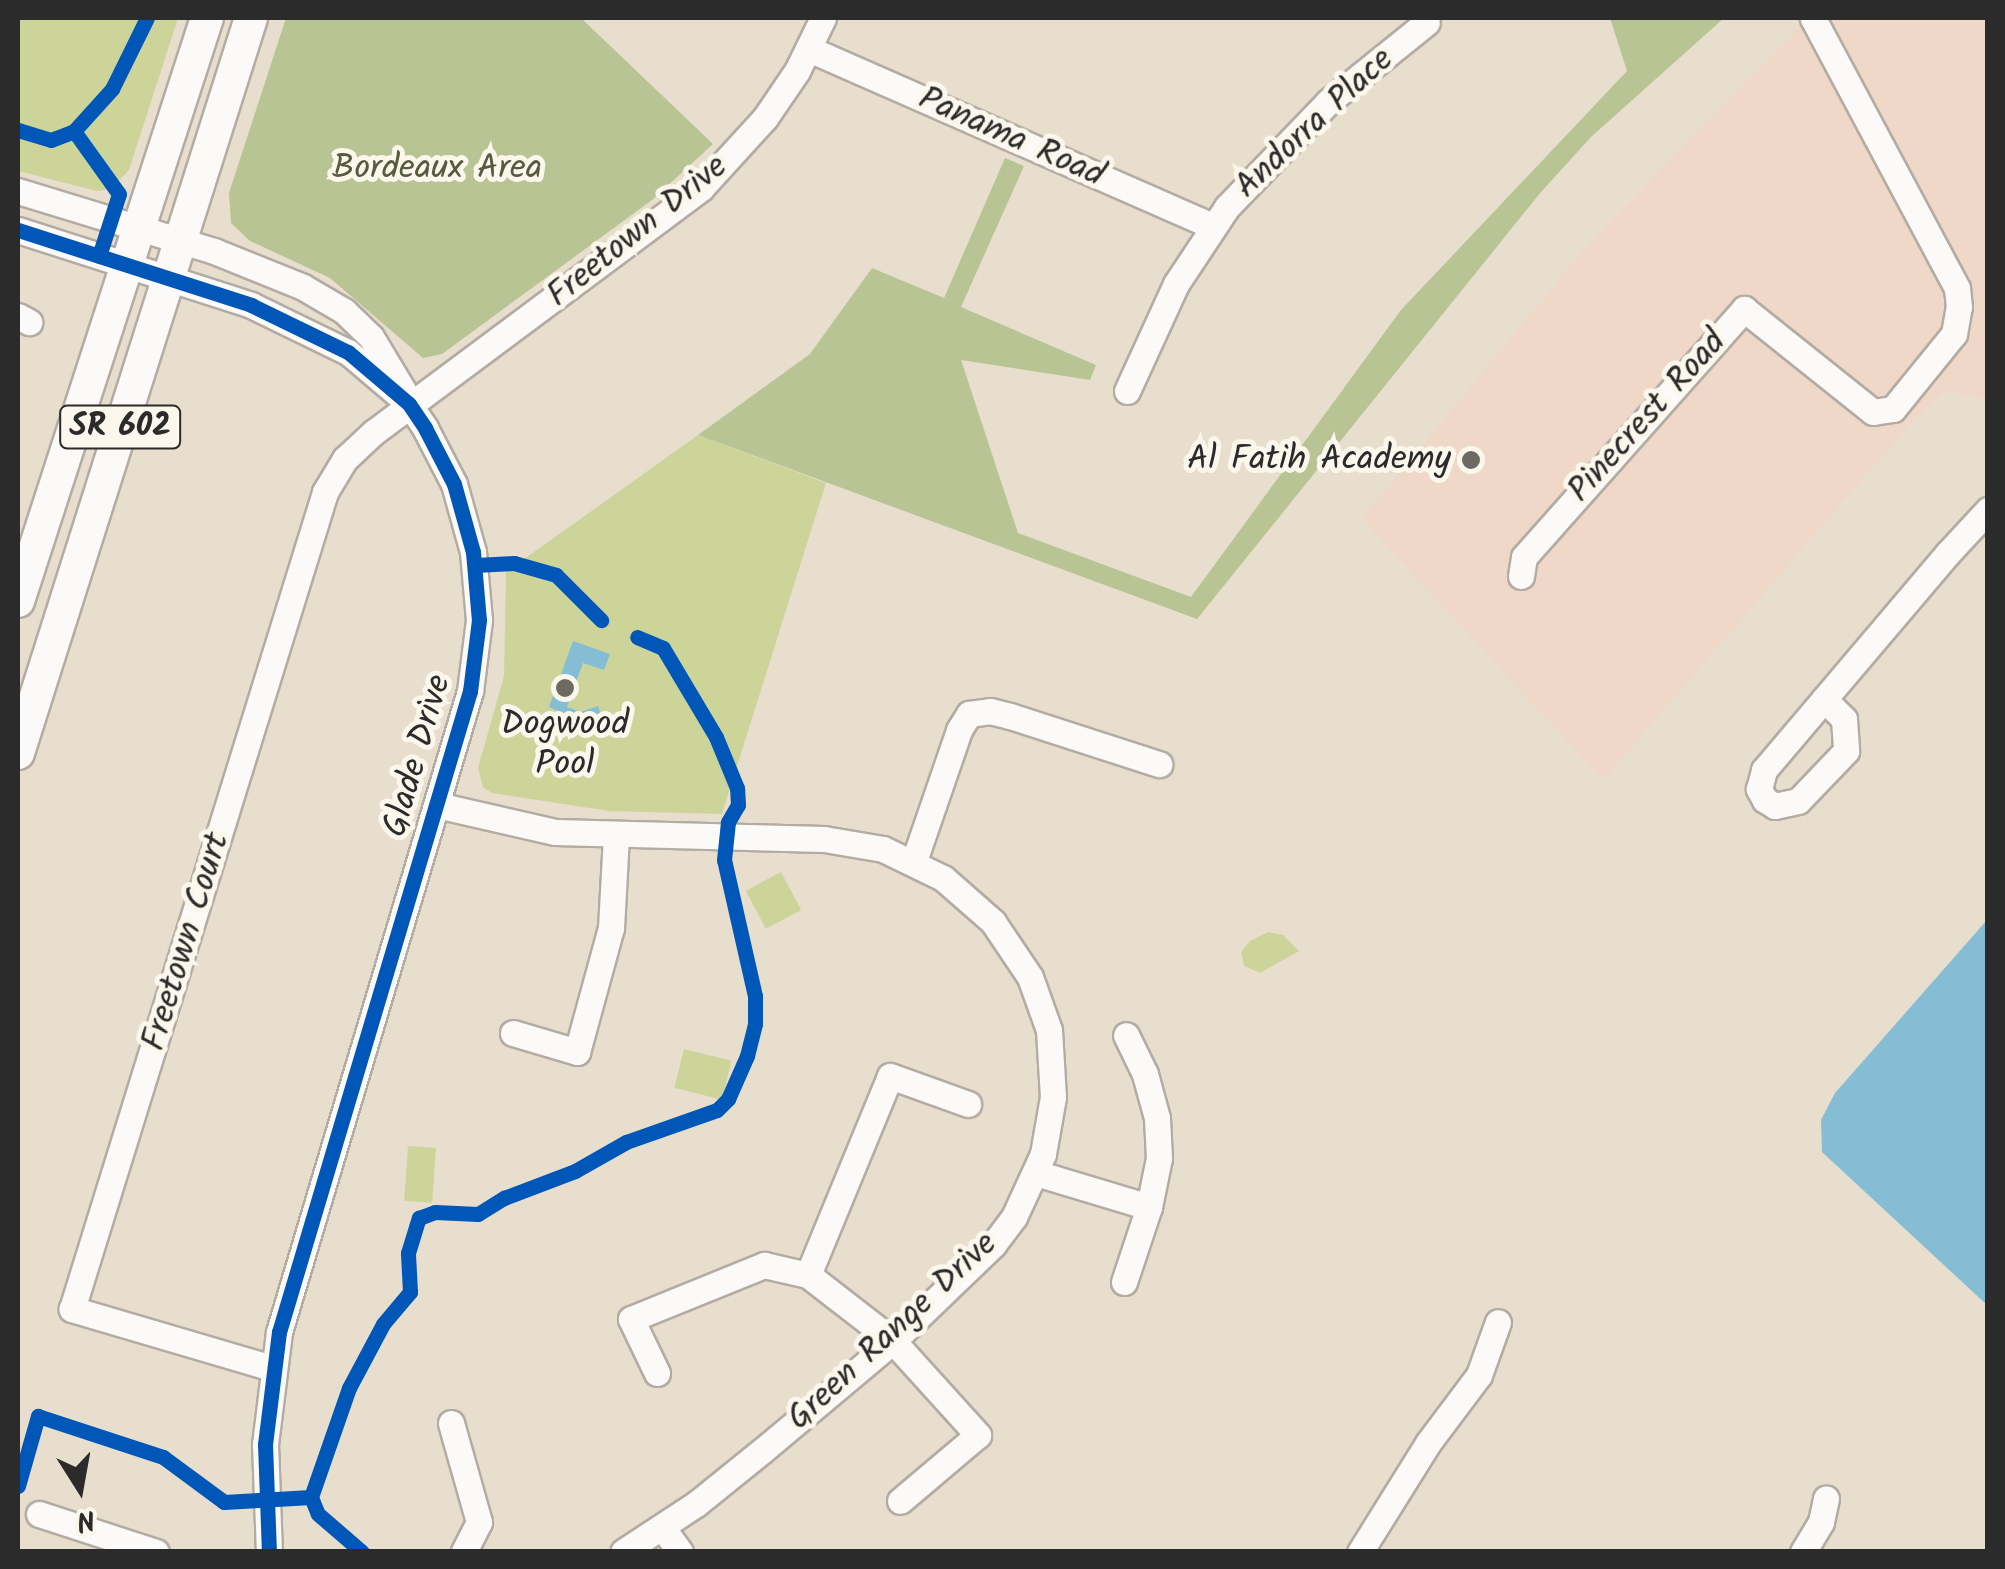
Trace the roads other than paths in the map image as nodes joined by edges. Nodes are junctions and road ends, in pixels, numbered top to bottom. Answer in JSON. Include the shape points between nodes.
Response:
{"nodes":[{"id":1,"x":207,"y":18,"type":"edge"},
{"id":2,"x":251,"y":18,"type":"edge"},
{"id":3,"x":823,"y":18,"type":"edge"},
{"id":4,"x":1813,"y":18,"type":"edge"},
{"id":5,"x":1427,"y":22,"type":"dead end"},
{"id":6,"x":809,"y":49,"type":"junction"},
{"id":7,"x":18,"y":192,"type":"edge"},
{"id":8,"x":1213,"y":226,"type":"junction"},
{"id":9,"x":138,"y":227,"type":"junction"},
{"id":10,"x":18,"y":230,"type":"edge"},
{"id":11,"x":180,"y":240,"type":"junction"},
{"id":12,"x":126,"y":264,"type":"junction"},
{"id":13,"x":168,"y":277,"type":"junction"},
{"id":14,"x":1127,"y":391,"type":"dead end"},
{"id":15,"x":409,"y":404,"type":"junction"},
{"id":16,"x":1988,"y":510,"type":"edge"},
{"id":17,"x":1521,"y":576,"type":"dead end"},
{"id":18,"x":18,"y":601,"type":"edge"},
{"id":19,"x":1824,"y":699,"type":"dead end"},
{"id":20,"x":18,"y":753,"type":"edge"},
{"id":21,"x":1159,"y":764,"type":"dead end"},
{"id":22,"x":437,"y":805,"type":"junction"},
{"id":23,"x":616,"y":835,"type":"junction"},
{"id":24,"x":914,"y":861,"type":"junction"},
{"id":25,"x":513,"y":1033,"type":"dead end"},
{"id":26,"x":1126,"y":1035,"type":"dead end"},
{"id":27,"x":968,"y":1104,"type":"dead end"},
{"id":28,"x":1036,"y":1173,"type":"junction"},
{"id":29,"x":1149,"y":1207,"type":"junction"},
{"id":30,"x":808,"y":1274,"type":"junction"},
{"id":31,"x":1124,"y":1282,"type":"dead end"},
{"id":32,"x":1498,"y":1322,"type":"dead end"},
{"id":33,"x":892,"y":1341,"type":"junction"},
{"id":34,"x":272,"y":1368,"type":"junction"},
{"id":35,"x":657,"y":1373,"type":"dead end"},
{"id":36,"x":451,"y":1423,"type":"dead end"},
{"id":37,"x":1826,"y":1499,"type":"dead end"},
{"id":38,"x":900,"y":1501,"type":"dead end"},
{"id":39,"x":39,"y":1514,"type":"dead end"},
{"id":40,"x":662,"y":1526,"type":"junction"},
{"id":41,"x":156,"y":1552,"type":"edge"},
{"id":42,"x":269,"y":1552,"type":"edge"},
{"id":43,"x":464,"y":1552,"type":"edge"},
{"id":44,"x":624,"y":1552,"type":"edge"},
{"id":45,"x":680,"y":1552,"type":"edge"},
{"id":46,"x":1360,"y":1552,"type":"edge"},
{"id":47,"x":1803,"y":1552,"type":"edge"}],
"edges":[{"from":1,"to":9,"type":"main road","number":"SR 602"},
{"from":2,"to":11,"type":"main road","number":"SR 602"},
{"from":3,"to":6,"type":"street","name":"Freetown Drive"},
{"from":4,"to":17,"type":"street","name":"Pinecrest Road","via":[[1957,288],[1954,334],[1893,409],[1873,412],[1744,309],[1524,557]]},
{"from":5,"to":8,"type":"street","name":"Andorra Place","via":[[1283,144]]},
{"from":6,"to":8,"type":"street","name":"Panama Road"},
{"from":6,"to":15,"type":"street","name":"Freetown Drive","via":[[765,118],[702,188]]},
{"from":7,"to":9,"type":"street","name":"Glade Drive"},
{"from":8,"to":14,"type":"street","name":"Andorra Place","via":[[1176,284]]},
{"from":9,"to":11,"type":"street","name":"Glade Drive"},
{"from":9,"to":12,"type":"main road","number":"SR 602"},
{"from":10,"to":12,"type":"street","name":"Glade Drive"},
{"from":11,"to":13,"type":"main road","number":"SR 602"},
{"from":11,"to":15,"type":"street","name":"Glade Drive","via":[[280,276],[344,312],[382,352]]},
{"from":12,"to":13,"type":"street","name":"Glade Drive"},
{"from":12,"to":18,"type":"main road","number":"SR 602"},
{"from":13,"to":15,"type":"street","name":"Glade Drive","via":[[317,333]]},
{"from":13,"to":20,"type":"main road","number":"SR 602"},
{"from":15,"to":22,"type":"street","name":"Glade Drive","via":[[461,502],[478,598],[473,676]]},
{"from":15,"to":34,"type":"street","name":"Freetown Court","via":[[345,458],[319,507],[72,1309]]},
{"from":16,"to":19,"type":"street"},
{"from":21,"to":24,"type":"street","via":[[1010,716],[969,714]]},
{"from":22,"to":23,"type":"street","name":"Green Range Drive","via":[[536,830]]},
{"from":22,"to":34,"type":"street","name":"Glade Drive","via":[[301,1248]]},
{"from":23,"to":24,"type":"street","name":"Green Range Drive","via":[[824,839]]},
{"from":23,"to":25,"type":"street","via":[[611,928],[577,1052]]},
{"from":24,"to":28,"type":"street","name":"Green Range Drive","via":[[994,922],[1030,976],[1053,1064],[1054,1097]]},
{"from":26,"to":29,"type":"street","via":[[1157,1118],[1159,1158]]},
{"from":27,"to":30,"type":"street","via":[[890,1076]]},
{"from":28,"to":29,"type":"street"},
{"from":28,"to":33,"type":"street","name":"Green Range Drive","via":[[993,1245]]},
{"from":29,"to":31,"type":"street"},
{"from":30,"to":33,"type":"street"},
{"from":30,"to":35,"type":"street","via":[[764,1265],[632,1319]]},
{"from":32,"to":46,"type":"street","via":[[1479,1375]]},
{"from":33,"to":38,"type":"street","via":[[978,1435]]},
{"from":33,"to":40,"type":"street","name":"Green Range Drive"},
{"from":34,"to":42,"type":"street","name":"Glade Drive","via":[[264,1467]]},
{"from":36,"to":43,"type":"street","via":[[480,1522]]},
{"from":37,"to":47,"type":"street"},
{"from":39,"to":41,"type":"street"},
{"from":40,"to":44,"type":"street","name":"Green Range Drive"},
{"from":40,"to":45,"type":"street"}]}
